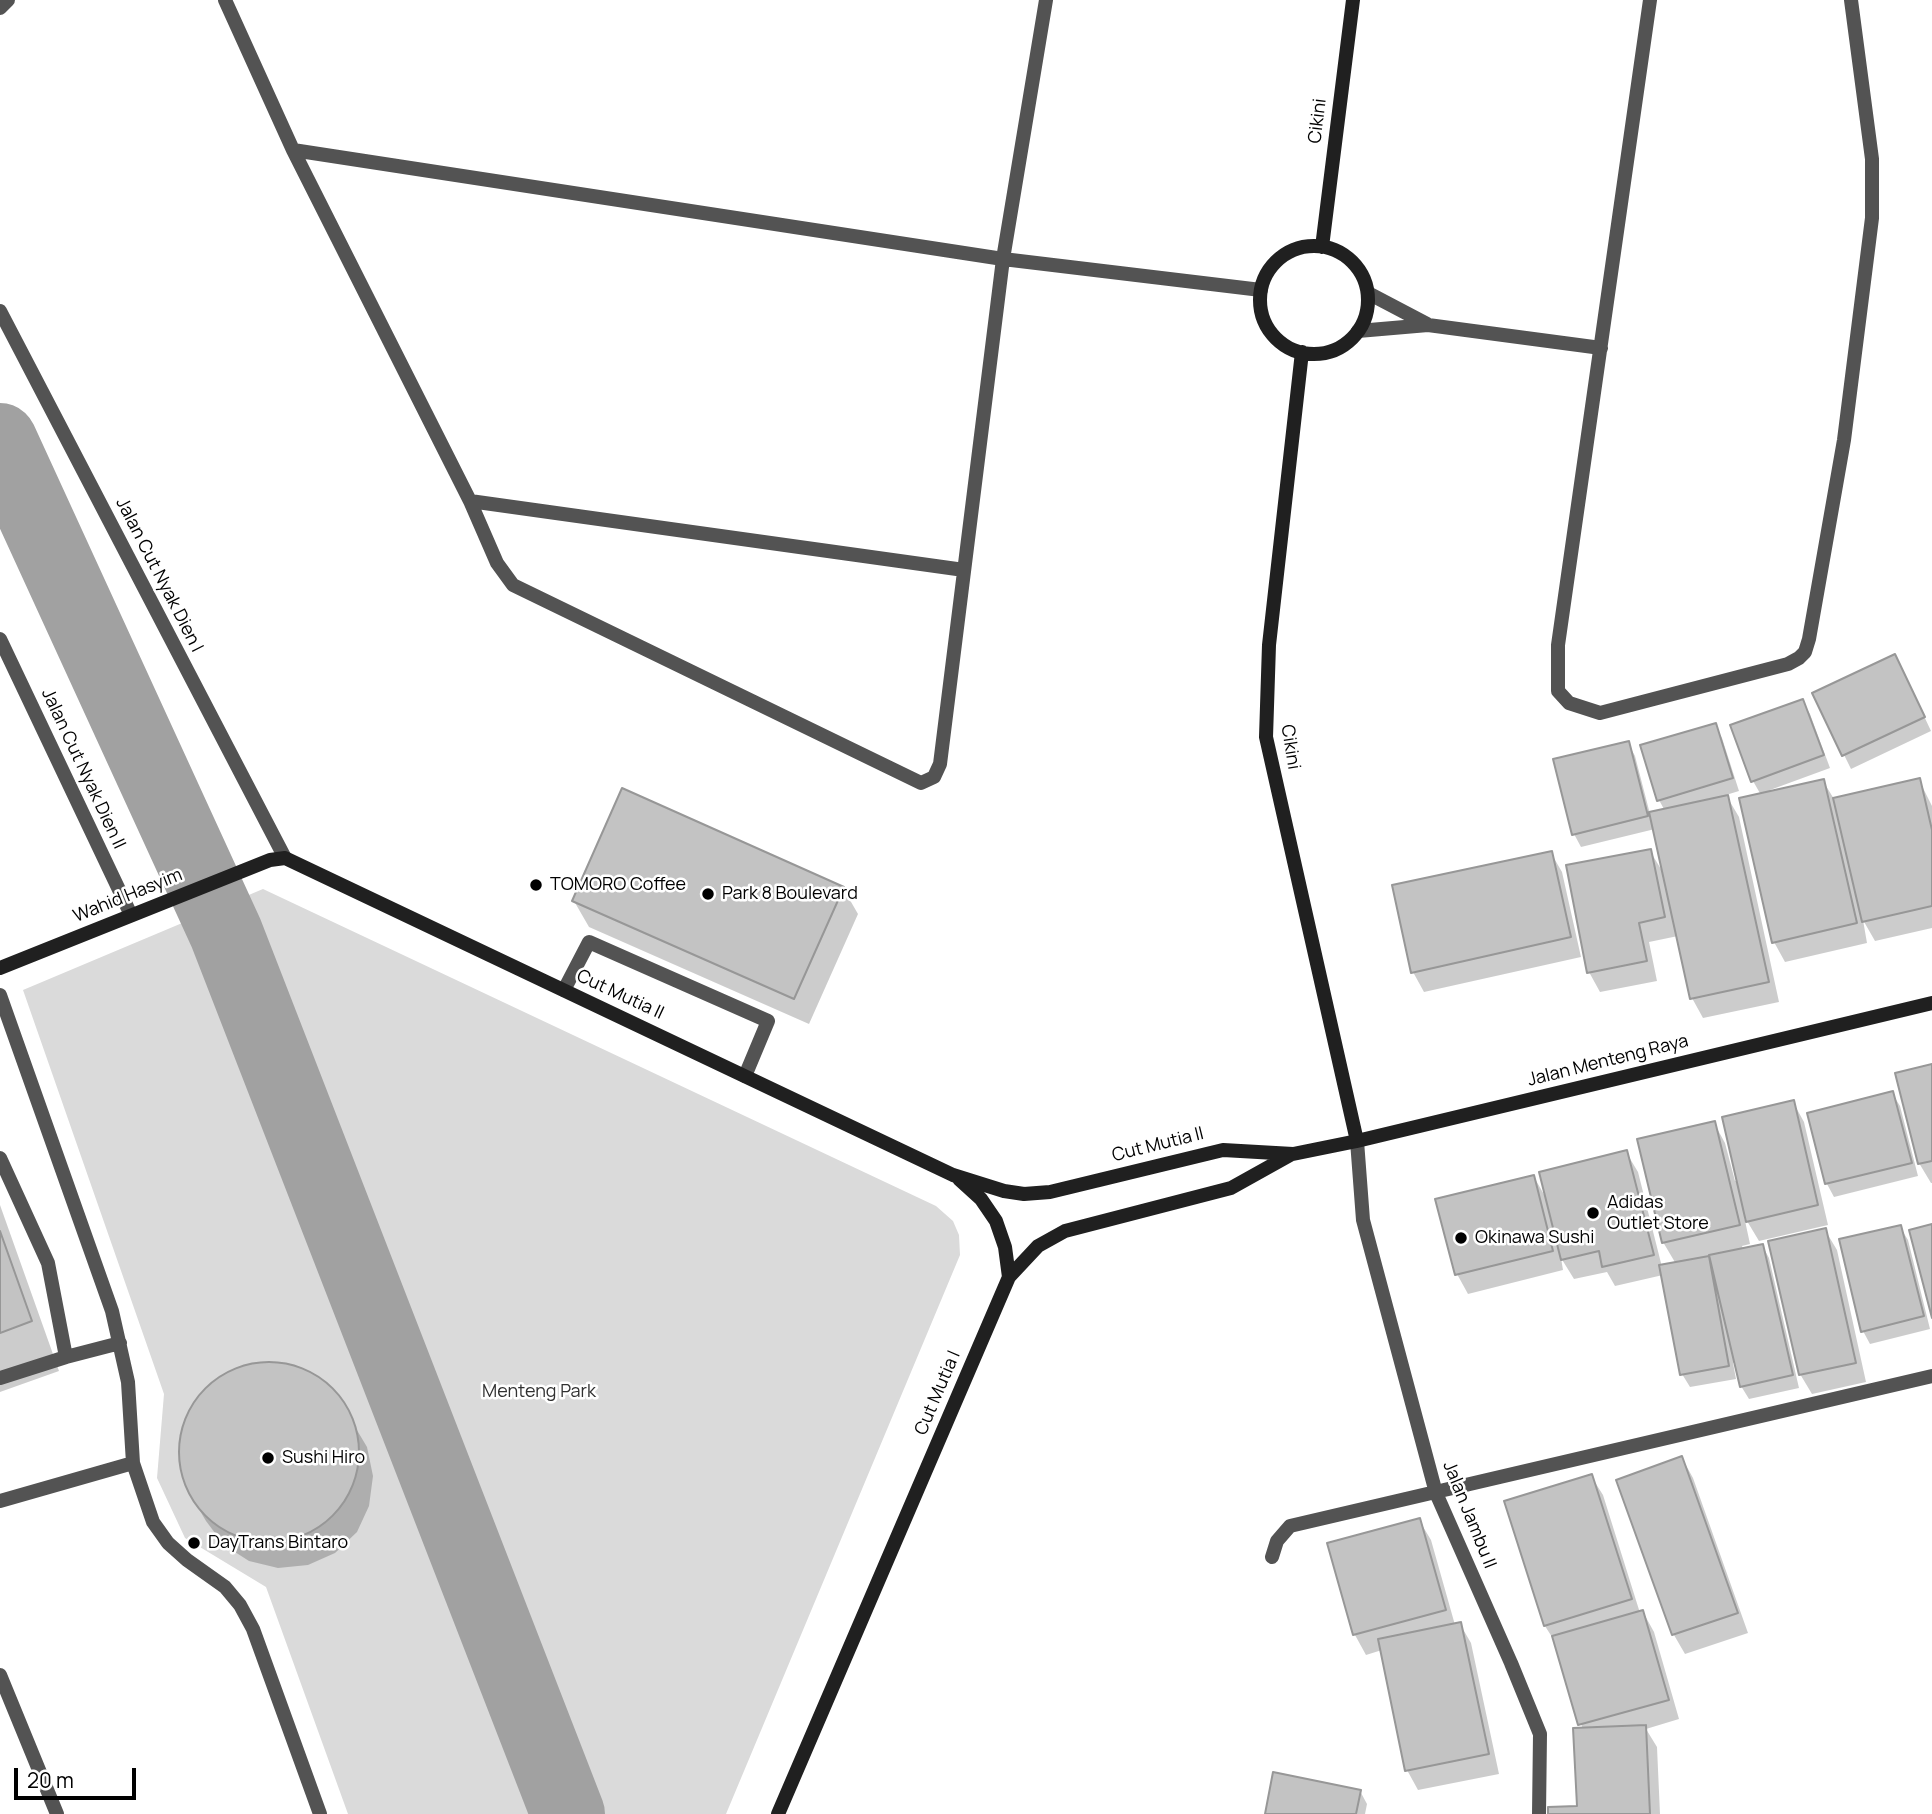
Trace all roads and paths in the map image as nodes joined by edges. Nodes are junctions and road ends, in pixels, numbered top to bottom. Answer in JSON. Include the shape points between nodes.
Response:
{"nodes":[{"id":1,"x":8,"y":0,"type":"edge"},
{"id":2,"x":225,"y":0,"type":"edge"},
{"id":3,"x":1046,"y":0,"type":"edge"},
{"id":4,"x":1353,"y":0,"type":"edge"},
{"id":5,"x":1650,"y":0,"type":"edge"},
{"id":6,"x":1851,"y":0,"type":"edge"},
{"id":7,"x":0,"y":8,"type":"edge"},
{"id":8,"x":293,"y":149,"type":"junction"},
{"id":9,"x":1322,"y":247,"type":"junction"},
{"id":10,"x":1003,"y":259,"type":"junction"},
{"id":11,"x":1261,"y":290,"type":"junction"},
{"id":12,"x":1368,"y":293,"type":"junction"},
{"id":13,"x":0,"y":311,"type":"edge"},
{"id":14,"x":1428,"y":325,"type":"junction"},
{"id":15,"x":1358,"y":331,"type":"junction"},
{"id":16,"x":1601,"y":348,"type":"junction"},
{"id":17,"x":1303,"y":352,"type":"junction"},
{"id":18,"x":470,"y":501,"type":"junction"},
{"id":19,"x":964,"y":570,"type":"junction"},
{"id":20,"x":0,"y":639,"type":"edge"},
{"id":21,"x":285,"y":858,"type":"junction"},
{"id":22,"x":136,"y":913,"type":"junction"},
{"id":23,"x":0,"y":968,"type":"edge"},
{"id":24,"x":564,"y":990,"type":"junction"},
{"id":25,"x":0,"y":995,"type":"edge"},
{"id":26,"x":1932,"y":1003,"type":"edge"},
{"id":27,"x":744,"y":1076,"type":"junction"},
{"id":28,"x":1357,"y":1141,"type":"junction"},
{"id":29,"x":1293,"y":1154,"type":"junction"},
{"id":30,"x":0,"y":1158,"type":"edge"},
{"id":31,"x":953,"y":1174,"type":"junction"},
{"id":32,"x":1009,"y":1277,"type":"junction"},
{"id":33,"x":120,"y":1343,"type":"junction"},
{"id":34,"x":66,"y":1357,"type":"junction"},
{"id":35,"x":1932,"y":1376,"type":"edge"},
{"id":36,"x":0,"y":1378,"type":"edge"},
{"id":37,"x":133,"y":1463,"type":"junction"},
{"id":38,"x":1436,"y":1493,"type":"junction"},
{"id":39,"x":0,"y":1501,"type":"edge"},
{"id":40,"x":1272,"y":1557,"type":"dead end"},
{"id":41,"x":0,"y":1675,"type":"edge"},
{"id":42,"x":57,"y":1814,"type":"edge"},
{"id":43,"x":320,"y":1814,"type":"edge"},
{"id":44,"x":778,"y":1814,"type":"edge"},
{"id":45,"x":1539,"y":1814,"type":"edge"}],
"edges":[{"from":1,"to":7,"type":"street"},
{"from":2,"to":8,"type":"street"},
{"from":3,"to":10,"type":"street"},
{"from":4,"to":9,"type":"main road","name":"Cikini"},
{"from":5,"to":16,"type":"street"},
{"from":6,"to":16,"type":"street","via":[[1872,159],[1872,218],[1844,440],[1809,639],[1799,659],[1600,713],[1569,702],[1558,691],[1558,645]]},
{"from":8,"to":10,"type":"street"},
{"from":8,"to":18,"type":"street"},
{"from":9,"to":11,"type":"main road","via":[[1306,247],[1283,257],[1266,275]]},
{"from":9,"to":12,"type":"main road","via":[[1353,263]]},
{"from":10,"to":11,"type":"street"},
{"from":10,"to":19,"type":"street"},
{"from":11,"to":17,"type":"main road","via":[[1264,323],[1287,346]]},
{"from":12,"to":14,"type":"street"},
{"from":12,"to":15,"type":"main road","via":[[1367,313]]},
{"from":13,"to":21,"type":"street","name":"Jalan Cut Nyak Dien I"},
{"from":14,"to":15,"type":"street"},
{"from":14,"to":16,"type":"street"},
{"from":15,"to":17,"type":"main road","via":[[1334,350]]},
{"from":17,"to":28,"type":"main road","name":"Cikini","via":[[1269,645],[1266,737]]},
{"from":18,"to":19,"type":"street"},
{"from":18,"to":19,"type":"street","via":[[513,585],[921,783],[933,778],[940,764]]},
{"from":20,"to":22,"type":"street","name":"Jalan Cut Nyak Dien II"},
{"from":21,"to":22,"type":"main road","name":"Wahid Hasyim"},
{"from":21,"to":24,"type":"main road","name":"Cut Mutia II"},
{"from":22,"to":23,"type":"main road","name":"Wahid Hasyim"},
{"from":24,"to":27,"type":"main road","name":"Cut Mutia II"},
{"from":24,"to":27,"type":"street","via":[[589,942],[768,1021]]},
{"from":25,"to":33,"type":"street"},
{"from":26,"to":28,"type":"main road","name":"Jalan Menteng Raya"},
{"from":27,"to":31,"type":"main road","name":"Cut Mutia II"},
{"from":28,"to":29,"type":"main road","name":"Jalan Menteng Raya"},
{"from":28,"to":38,"type":"street","name":"Jalan Jambu II","via":[[1363,1220]]},
{"from":29,"to":31,"type":"main road","name":"Cut Mutia II","via":[[1223,1150],[1050,1192],[1024,1194]]},
{"from":29,"to":32,"type":"main road","name":"Cut Mutia I","via":[[1231,1188],[1065,1231],[1038,1247]]},
{"from":30,"to":34,"type":"street","via":[[48,1263]]},
{"from":31,"to":32,"type":"main road","name":"Cut Mutia II","via":[[981,1199],[996,1221]]},
{"from":32,"to":44,"type":"main road","name":"Cut Mutia I"},
{"from":33,"to":34,"type":"street"},
{"from":33,"to":37,"type":"street","via":[[128,1382]]},
{"from":34,"to":36,"type":"street"},
{"from":35,"to":38,"type":"street"},
{"from":37,"to":39,"type":"street"},
{"from":37,"to":43,"type":"street","via":[[153,1522],[178,1551],[225,1587],[253,1629]]},
{"from":38,"to":40,"type":"street","via":[[1290,1526],[1277,1541]]},
{"from":38,"to":45,"type":"street","name":"Jalan Jambu II","via":[[1540,1734]]},
{"from":41,"to":42,"type":"street"}]}
